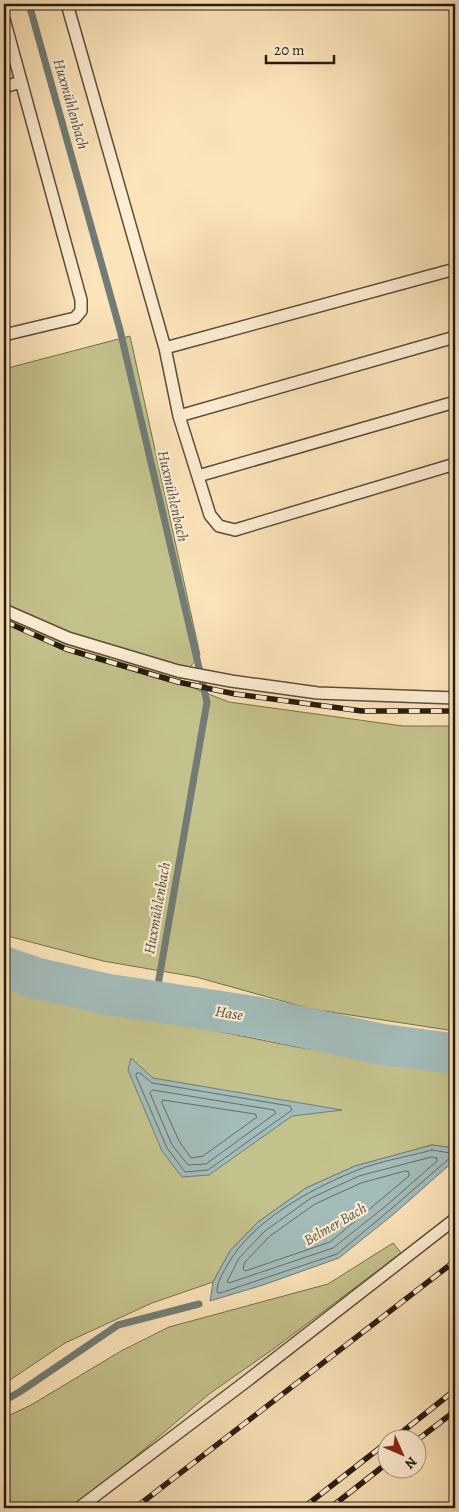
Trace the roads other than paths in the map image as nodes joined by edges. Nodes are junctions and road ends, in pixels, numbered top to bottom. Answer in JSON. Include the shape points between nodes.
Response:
{"nodes":[{"id":1,"x":66,"y":4,"type":"edge"},
{"id":2,"x":4,"y":19,"type":"edge"},
{"id":3,"x":21,"y":82,"type":"junction"},
{"id":4,"x":4,"y":86,"type":"edge"},
{"id":5,"x":455,"y":269,"type":"edge"},
{"id":6,"x":4,"y":335,"type":"edge"},
{"id":7,"x":455,"y":337,"type":"edge"},
{"id":8,"x":165,"y":348,"type":"junction"},
{"id":9,"x":455,"y":402,"type":"edge"},
{"id":10,"x":179,"y":416,"type":"junction"},
{"id":11,"x":455,"y":464,"type":"edge"},
{"id":12,"x":198,"y":476,"type":"junction"},
{"id":13,"x":4,"y":610,"type":"edge"},
{"id":14,"x":455,"y":698,"type":"edge"},
{"id":15,"x":455,"y":1219,"type":"edge"},
{"id":16,"x":79,"y":1508,"type":"edge"}],
"edges":[{"from":1,"to":8,"type":"lane"},
{"from":2,"to":3,"type":"lane"},
{"from":3,"to":4,"type":"lane"},
{"from":3,"to":6,"type":"lane","via":[[82,311],[75,318]]},
{"from":5,"to":8,"type":"lane"},
{"from":7,"to":10,"type":"lane"},
{"from":8,"to":10,"type":"lane"},
{"from":9,"to":12,"type":"lane"},
{"from":10,"to":12,"type":"lane"},
{"from":11,"to":12,"type":"lane","via":[[235,530],[219,526],[210,515]]},
{"from":13,"to":14,"type":"lane","via":[[68,638],[178,671],[318,693]]},
{"from":15,"to":16,"type":"lane"}]}
